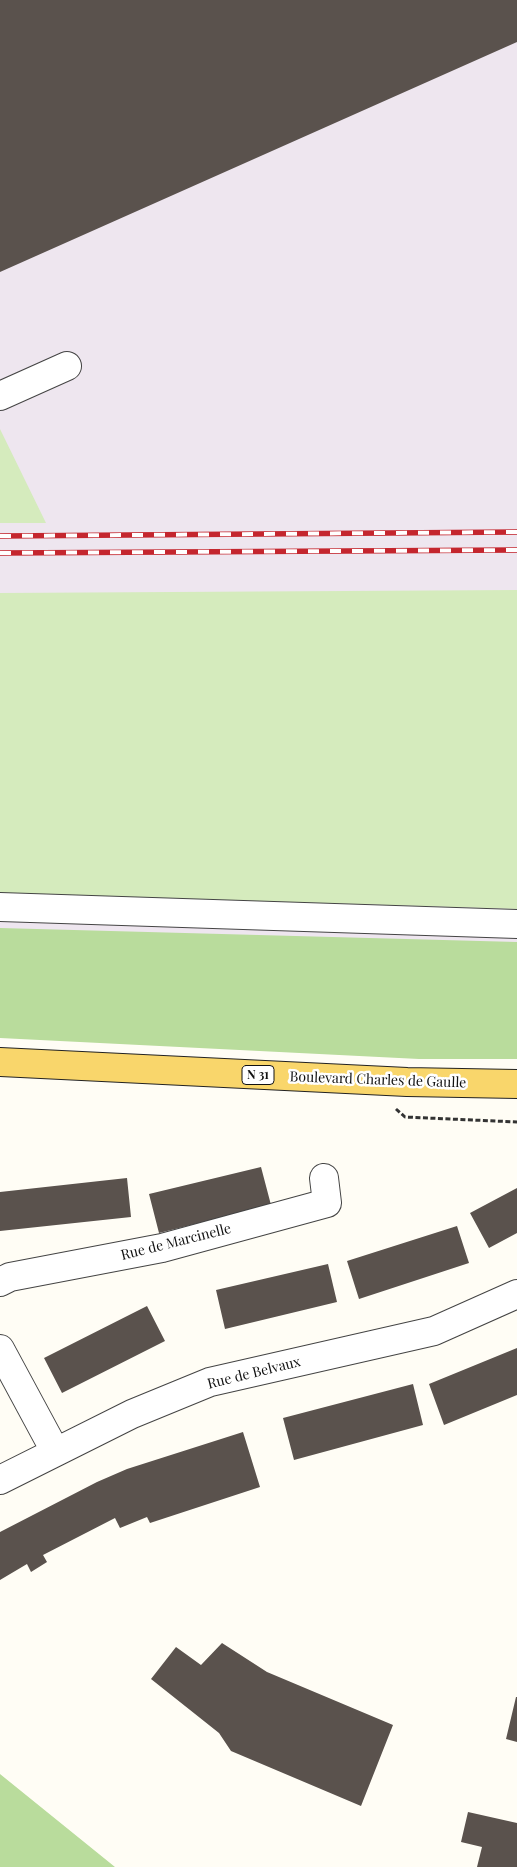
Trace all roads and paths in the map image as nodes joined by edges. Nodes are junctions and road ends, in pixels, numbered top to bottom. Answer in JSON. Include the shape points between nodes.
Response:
{"nodes":[{"id":1,"x":67,"y":366,"type":"dead end"},
{"id":2,"x":0,"y":396,"type":"edge"},
{"id":3,"x":0,"y":908,"type":"edge"},
{"id":4,"x":517,"y":924,"type":"edge"},
{"id":5,"x":0,"y":1062,"type":"edge"},
{"id":6,"x":365,"y":1080,"type":"junction"},
{"id":7,"x":517,"y":1084,"type":"edge"},
{"id":8,"x":517,"y":1122,"type":"edge"},
{"id":9,"x":324,"y":1178,"type":"dead end"},
{"id":10,"x":0,"y":1282,"type":"edge"},
{"id":11,"x":517,"y":1294,"type":"edge"},
{"id":12,"x":0,"y":1349,"type":"edge"},
{"id":13,"x":56,"y":1451,"type":"junction"},
{"id":14,"x":0,"y":1480,"type":"edge"}],
"edges":[{"from":1,"to":2,"type":"street"},
{"from":3,"to":4,"type":"street"},
{"from":5,"to":6,"type":"main road","name":"Boulevard Charles de Gaulle","number":"N 31"},
{"from":6,"to":7,"type":"main road","name":"Boulevard Charles de Gaulle","number":"N 31"},
{"from":6,"to":8,"type":"path","via":[[405,1117]]},
{"from":9,"to":10,"type":"street","name":"Rue de Marcinelle","via":[[327,1203],[162,1248],[10,1277]]},
{"from":11,"to":13,"type":"street","name":"Rue de Belvaux","via":[[434,1331],[210,1382],[132,1414]]},
{"from":12,"to":13,"type":"street"},
{"from":13,"to":14,"type":"street","name":"Rue de Belvaux"}]}
